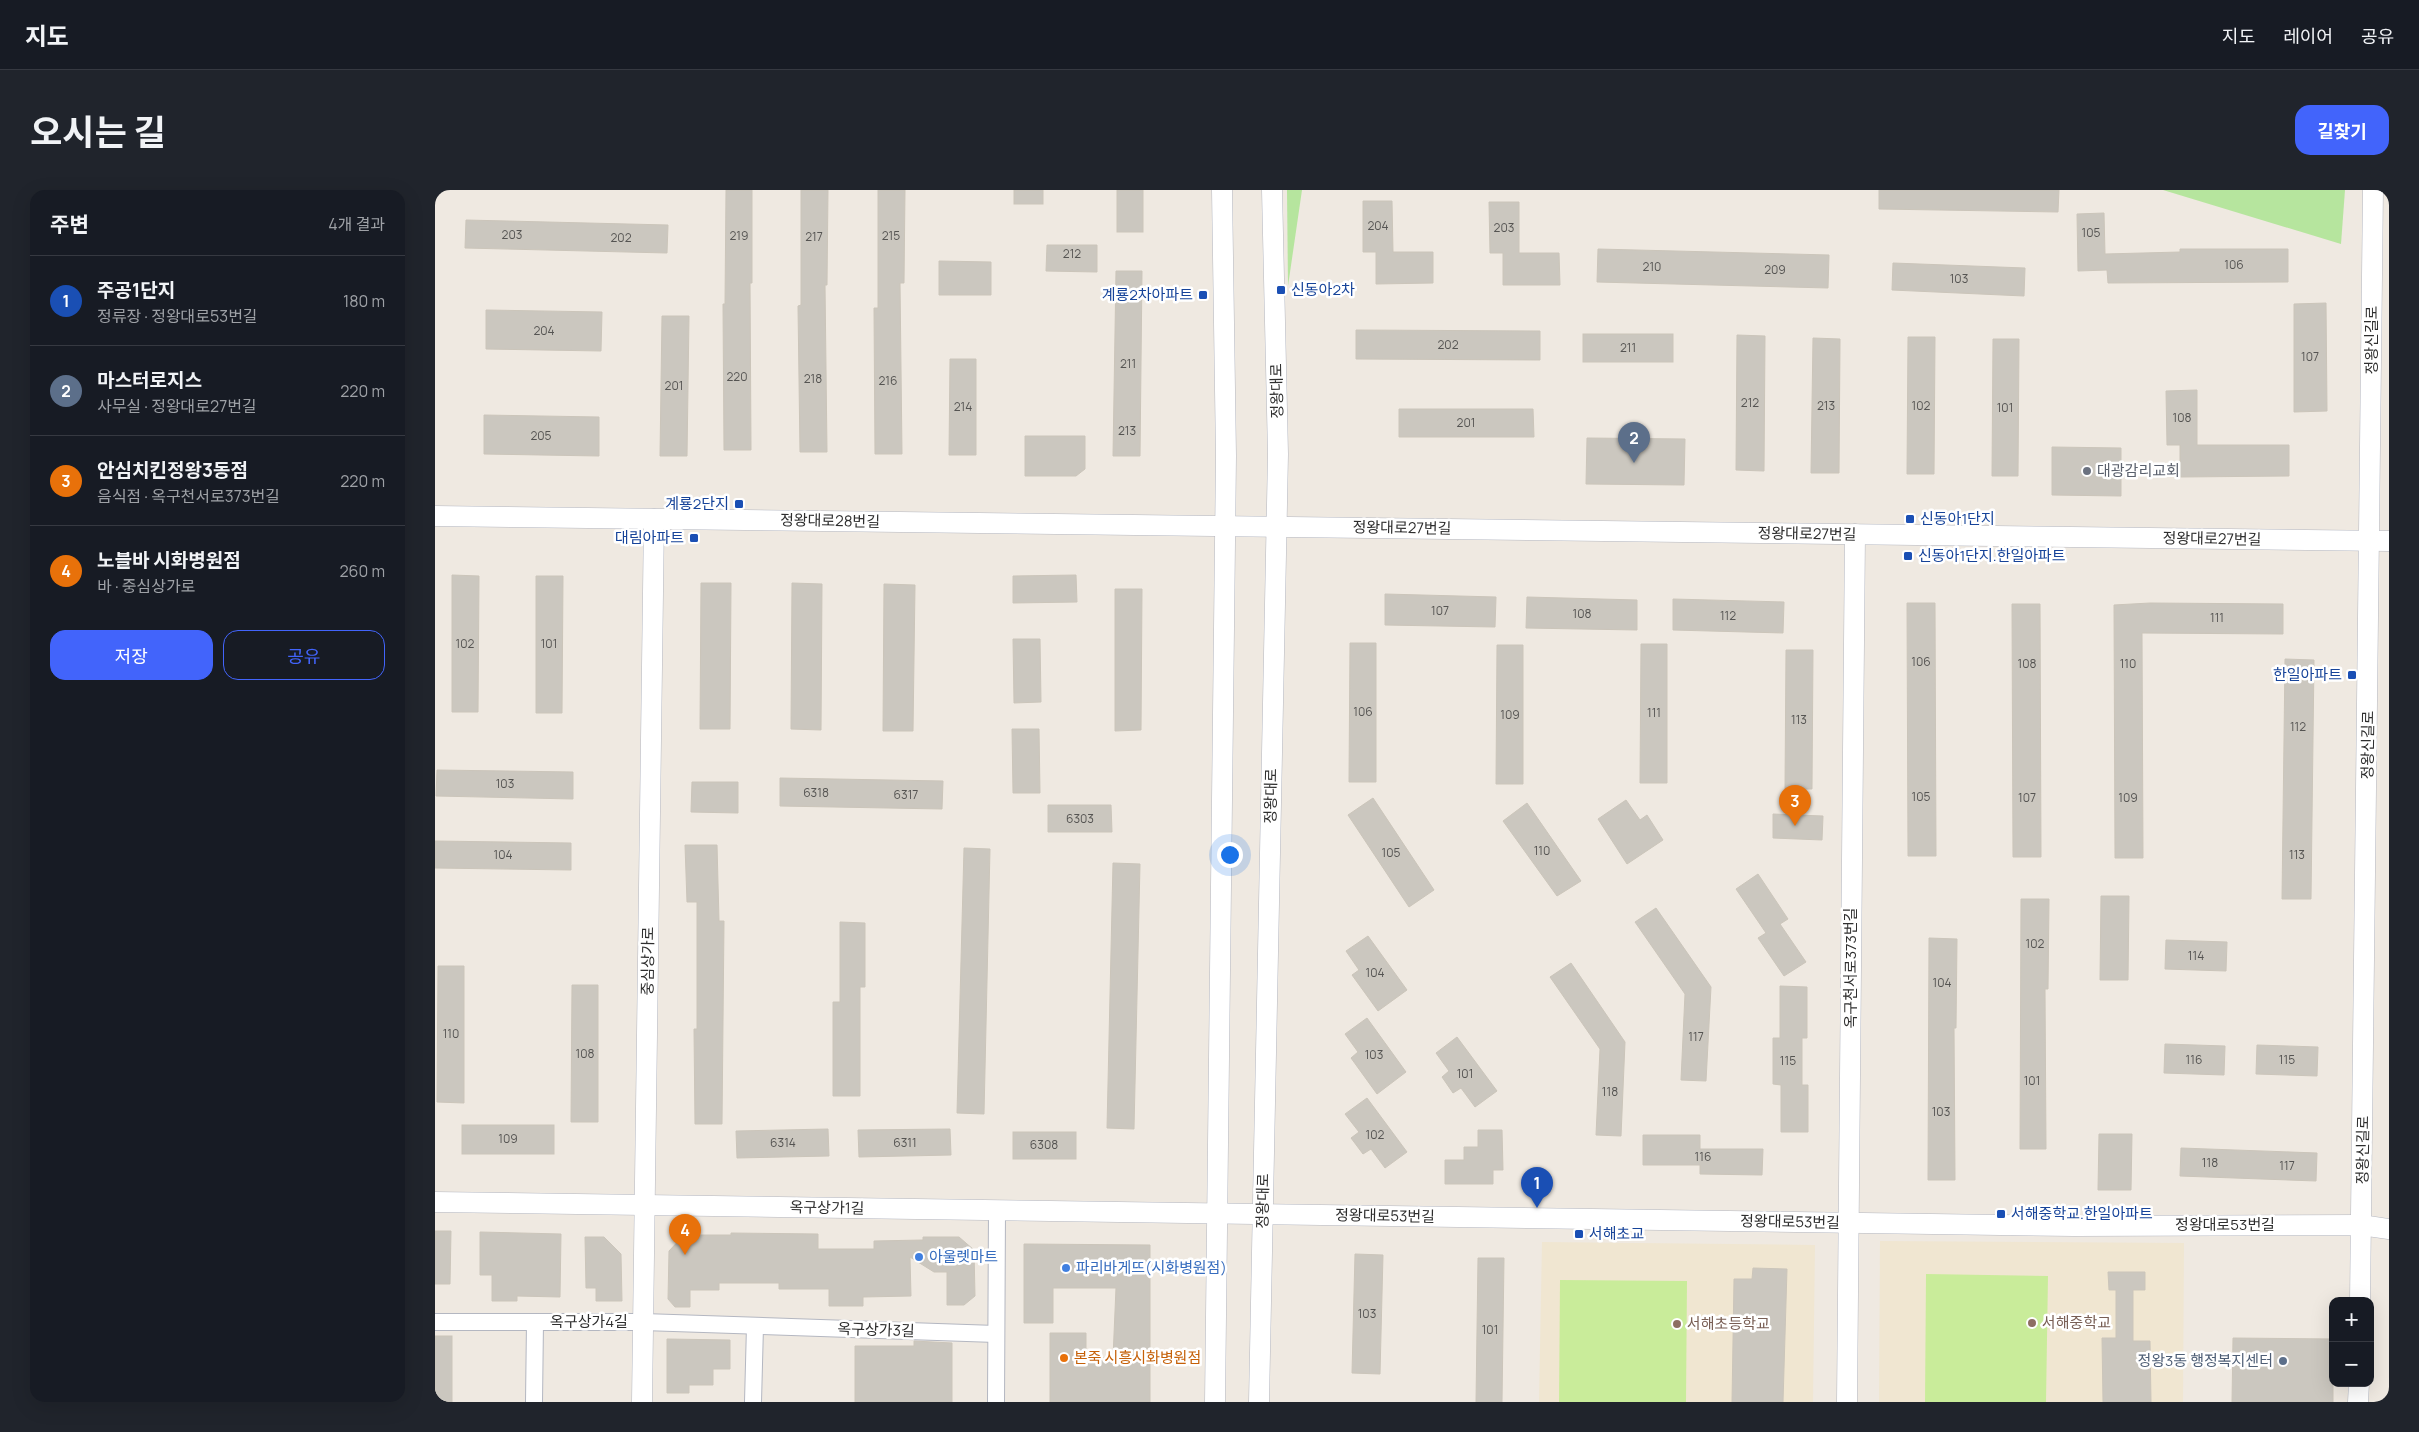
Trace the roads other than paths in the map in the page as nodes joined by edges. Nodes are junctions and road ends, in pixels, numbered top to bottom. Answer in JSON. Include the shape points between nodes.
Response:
{"nodes":[{"id":1,"x":1222,"y":190,"type":"edge"},
{"id":2,"x":1272,"y":190,"type":"edge"},
{"id":3,"x":1280,"y":190,"type":"edge"},
{"id":4,"x":2373,"y":190,"type":"edge"},
{"id":5,"x":1273,"y":234,"type":"junction"},
{"id":6,"x":435,"y":516,"type":"edge"},
{"id":7,"x":654,"y":519,"type":"junction"},
{"id":8,"x":1225,"y":526,"type":"junction"},
{"id":9,"x":1277,"y":527,"type":"junction"},
{"id":10,"x":1855,"y":534,"type":"junction"},
{"id":11,"x":2380,"y":541,"type":"edge"},
{"id":12,"x":435,"y":1202,"type":"edge"},
{"id":13,"x":645,"y":1205,"type":"junction"},
{"id":14,"x":997,"y":1210,"type":"junction"},
{"id":15,"x":1219,"y":1213,"type":"junction"},
{"id":16,"x":1263,"y":1214,"type":"junction"},
{"id":17,"x":1849,"y":1222,"type":"junction"},
{"id":18,"x":2361,"y":1225,"type":"junction"},
{"id":19,"x":2389,"y":1229,"type":"edge"},
{"id":20,"x":2360,"y":1297,"type":"edge"},
{"id":21,"x":435,"y":1322,"type":"edge"},
{"id":22,"x":535,"y":1322,"type":"junction"},
{"id":23,"x":643,"y":1322,"type":"junction"},
{"id":24,"x":755,"y":1326,"type":"junction"},
{"id":25,"x":996,"y":1334,"type":"junction"},
{"id":26,"x":2359,"y":1387,"type":"edge"},
{"id":27,"x":534,"y":1402,"type":"edge"},
{"id":28,"x":642,"y":1402,"type":"edge"},
{"id":29,"x":753,"y":1402,"type":"edge"},
{"id":30,"x":996,"y":1402,"type":"edge"},
{"id":31,"x":1215,"y":1402,"type":"edge"},
{"id":32,"x":1259,"y":1402,"type":"edge"},
{"id":33,"x":1847,"y":1402,"type":"edge"},
{"id":34,"x":2359,"y":1402,"type":"edge"}],
"edges":[{"from":1,"to":8,"type":"street"},
{"from":2,"to":5,"type":"street","name":"정왕대로"},
{"from":3,"to":5,"type":"street"},
{"from":4,"to":11,"type":"street","name":"정왕신길로"},
{"from":5,"to":9,"type":"street","name":"정왕대로"},
{"from":6,"to":7,"type":"street","name":"정왕대로28번길"},
{"from":7,"to":8,"type":"street","name":"정왕대로28번길"},
{"from":7,"to":13,"type":"street","name":"중심상가로"},
{"from":8,"to":9,"type":"street","name":"정왕대로27번길"},
{"from":8,"to":15,"type":"street"},
{"from":9,"to":10,"type":"street","name":"정왕대로27번길"},
{"from":9,"to":16,"type":"street","name":"정왕대로"},
{"from":10,"to":11,"type":"street","name":"정왕대로27번길"},
{"from":10,"to":17,"type":"street","name":"옥구천서로373번길"},
{"from":11,"to":18,"type":"street","name":"정왕신길로"},
{"from":12,"to":13,"type":"street","name":"옥구상가1길"},
{"from":13,"to":14,"type":"street","name":"옥구상가1길"},
{"from":13,"to":23,"type":"street","name":"중심상가로"},
{"from":14,"to":15,"type":"street","name":"옥구상가1길"},
{"from":14,"to":25,"type":"street"},
{"from":15,"to":16,"type":"street","name":"정왕대로53번길"},
{"from":15,"to":31,"type":"street"},
{"from":16,"to":17,"type":"street","name":"정왕대로53번길"},
{"from":16,"to":32,"type":"street","name":"정왕대로"},
{"from":17,"to":18,"type":"street","name":"정왕대로53번길","via":[[2074,1226]]},
{"from":17,"to":33,"type":"street","name":"옥구천서로373번길"},
{"from":18,"to":19,"type":"street","name":"정왕대로53번길"},
{"from":18,"to":20,"type":"street","name":"정왕신길로"},
{"from":21,"to":22,"type":"street","name":"옥구상가4길"},
{"from":22,"to":23,"type":"street","name":"옥구상가4길"},
{"from":22,"to":27,"type":"street","name":"옥구상가4길"},
{"from":23,"to":24,"type":"street","name":"옥구상가3길"},
{"from":23,"to":28,"type":"street","name":"중심상가로"},
{"from":24,"to":25,"type":"street","name":"옥구상가3길"},
{"from":24,"to":29,"type":"street"},
{"from":25,"to":30,"type":"street"},
{"from":26,"to":34,"type":"street"}]}
